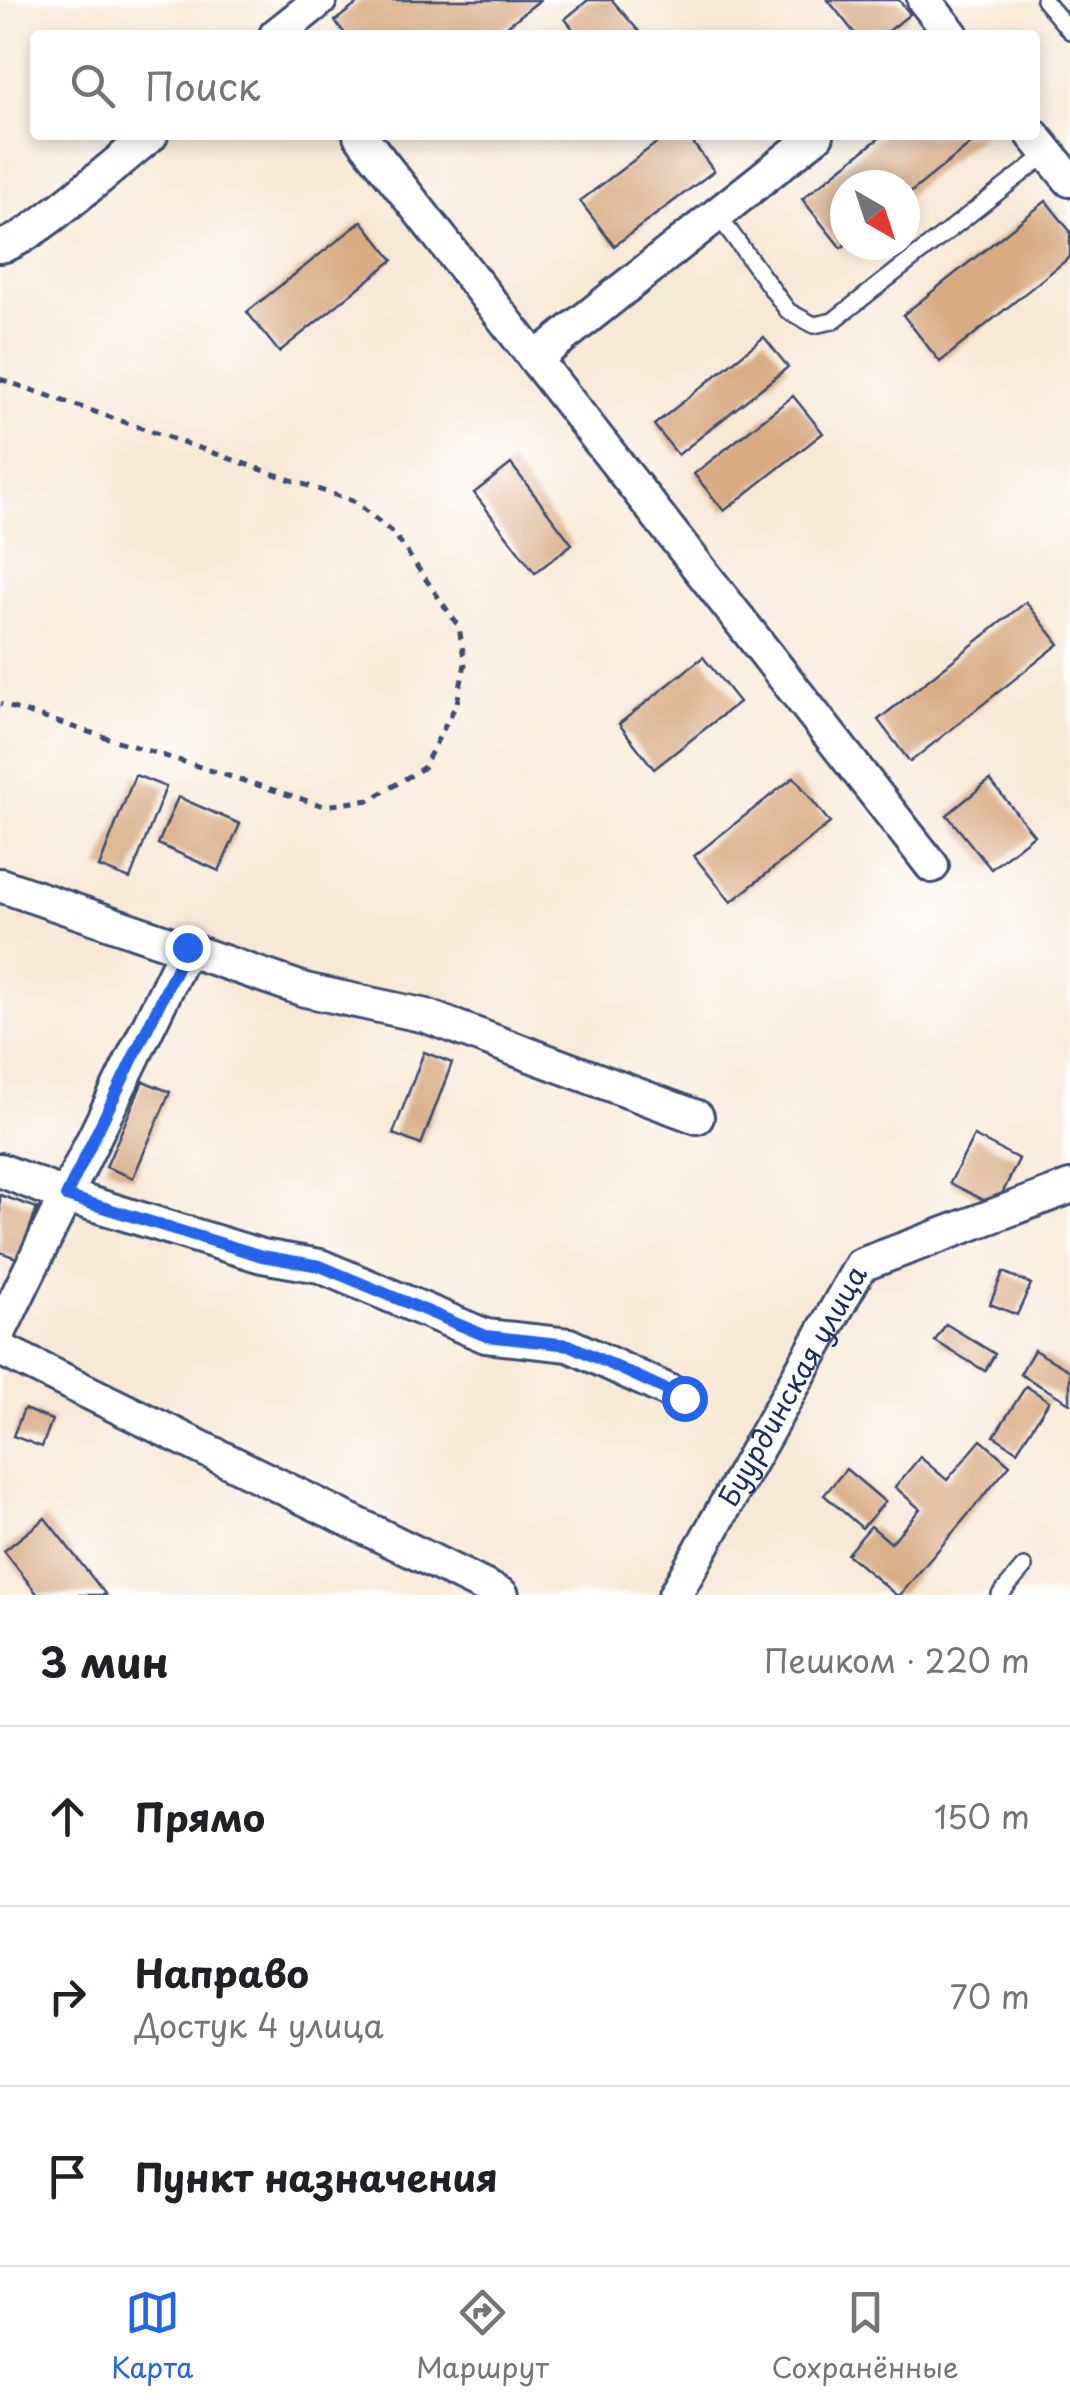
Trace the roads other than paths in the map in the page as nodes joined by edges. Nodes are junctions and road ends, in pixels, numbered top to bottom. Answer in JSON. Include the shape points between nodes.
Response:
{"nodes":[{"id":1,"x":320,"y":0,"type":"edge"},
{"id":2,"x":924,"y":0,"type":"edge"},
{"id":3,"x":1044,"y":0,"type":"edge"},
{"id":4,"x":284,"y":30,"type":"edge"},
{"id":5,"x":945,"y":30,"type":"edge"},
{"id":6,"x":1070,"y":31,"type":"edge"},
{"id":7,"x":145,"y":140,"type":"edge"},
{"id":8,"x":364,"y":140,"type":"edge"},
{"id":9,"x":811,"y":140,"type":"edge"},
{"id":10,"x":1041,"y":144,"type":"edge"},
{"id":11,"x":1070,"y":180,"type":"edge"},
{"id":12,"x":718,"y":214,"type":"junction"},
{"id":13,"x":0,"y":246,"type":"edge"},
{"id":14,"x":536,"y":359,"type":"junction"},
{"id":15,"x":932,"y":866,"type":"dead end"},
{"id":16,"x":0,"y":885,"type":"edge"},
{"id":17,"x":187,"y":947,"type":"junction"},
{"id":18,"x":698,"y":1118,"type":"dead end"},
{"id":19,"x":0,"y":1170,"type":"edge"},
{"id":20,"x":1070,"y":1187,"type":"edge"},
{"id":21,"x":66,"y":1196,"type":"junction"},
{"id":22,"x":0,"y":1331,"type":"edge"},
{"id":23,"x":0,"y":1348,"type":"edge"},
{"id":24,"x":684,"y":1398,"type":"dead end"},
{"id":25,"x":1024,"y":1566,"type":"dead end"},
{"id":26,"x":502,"y":1595,"type":"edge"},
{"id":27,"x":675,"y":1595,"type":"edge"},
{"id":28,"x":1000,"y":1595,"type":"edge"}],
"edges":[{"from":1,"to":4,"type":"street"},
{"from":2,"to":5,"type":"street"},
{"from":3,"to":6,"type":"lane"},
{"from":7,"to":13,"type":"street","via":[[30,232]]},
{"from":8,"to":14,"type":"street"},
{"from":9,"to":12,"type":"street"},
{"from":10,"to":11,"type":"street"},
{"from":10,"to":12,"type":"lane","via":[[833,321],[814,325],[788,311]]},
{"from":12,"to":14,"type":"street"},
{"from":14,"to":15,"type":"street"},
{"from":16,"to":17,"type":"street"},
{"from":17,"to":18,"type":"street","via":[[305,990],[426,1016]]},
{"from":17,"to":21,"type":"street"},
{"from":19,"to":21,"type":"street"},
{"from":20,"to":27,"type":"street","name":"Буурдинская улица","via":[[861,1265]]},
{"from":21,"to":22,"type":"street"},
{"from":21,"to":24,"type":"street","via":[[262,1256],[320,1266],[486,1336],[569,1345]]},
{"from":23,"to":26,"type":"street"},
{"from":25,"to":28,"type":"lane"}]}
